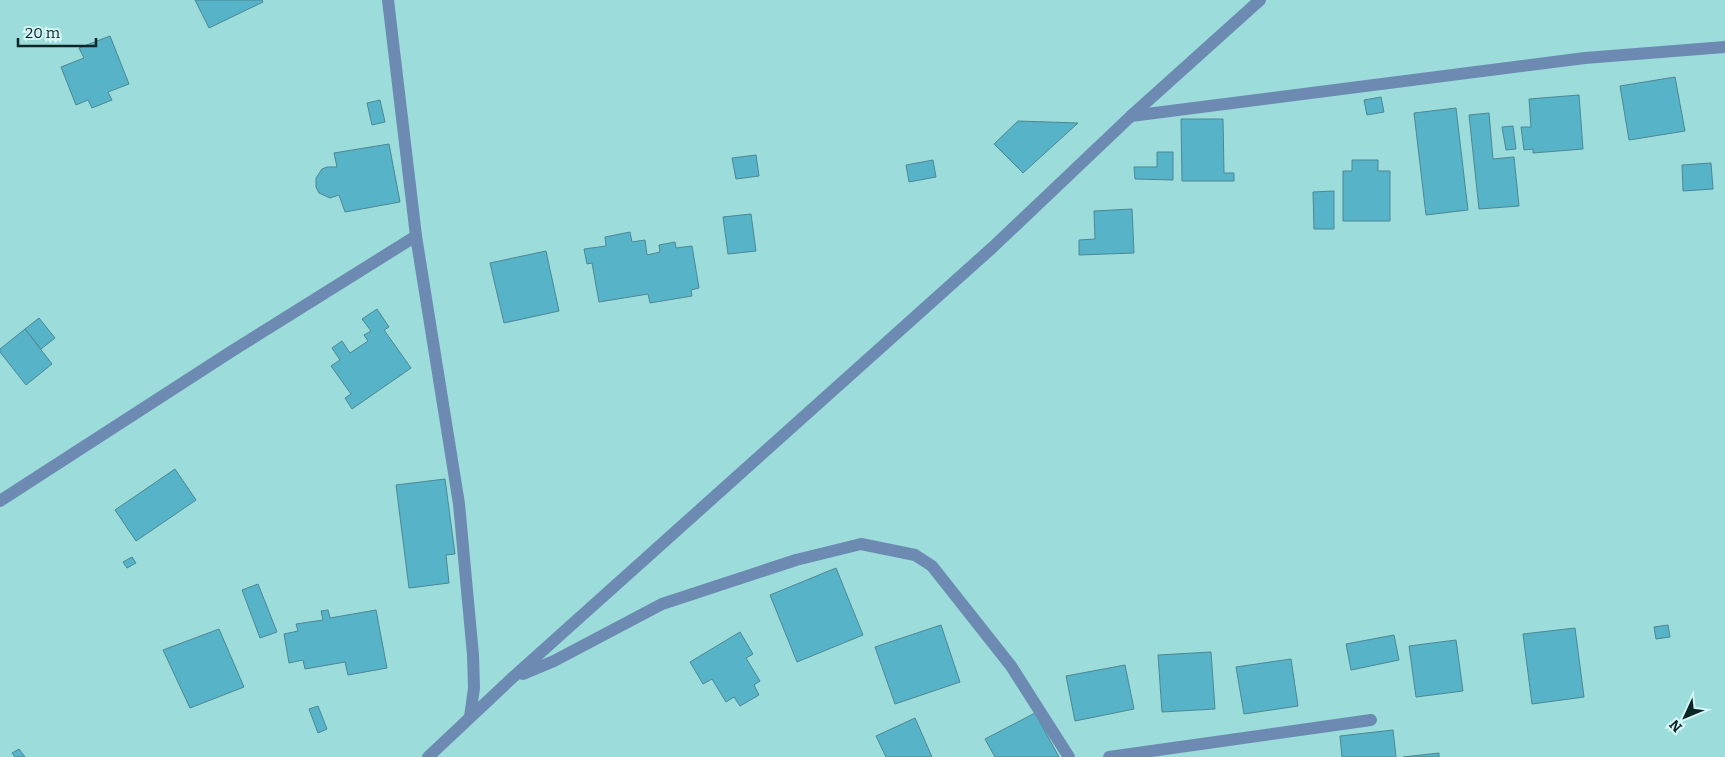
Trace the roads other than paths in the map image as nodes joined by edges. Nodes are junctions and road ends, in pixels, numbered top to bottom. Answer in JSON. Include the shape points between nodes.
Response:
{"nodes":[{"id":1,"x":388,"y":0,"type":"edge"},
{"id":2,"x":1260,"y":0,"type":"edge"},
{"id":3,"x":1725,"y":47,"type":"edge"},
{"id":4,"x":1131,"y":116,"type":"junction"},
{"id":5,"x":416,"y":236,"type":"junction"},
{"id":6,"x":0,"y":501,"type":"edge"},
{"id":7,"x":511,"y":679,"type":"junction"},
{"id":8,"x":470,"y":716,"type":"junction"},
{"id":9,"x":1371,"y":720,"type":"dead end"},
{"id":10,"x":428,"y":757,"type":"edge"},
{"id":11,"x":1069,"y":757,"type":"edge"},
{"id":12,"x":1109,"y":757,"type":"edge"}],
"edges":[{"from":1,"to":5,"type":"street"},
{"from":2,"to":4,"type":"street"},
{"from":3,"to":4,"type":"street","via":[[1585,58]]},
{"from":4,"to":7,"type":"street","via":[[993,246]]},
{"from":5,"to":6,"type":"street"},
{"from":5,"to":8,"type":"street","via":[[459,504],[473,655],[474,688]]},
{"from":7,"to":8,"type":"street"},
{"from":7,"to":11,"type":"street","via":[[554,661],[662,604],[796,560],[861,544],[915,555],[932,566],[1011,666]]},
{"from":8,"to":10,"type":"street"},
{"from":9,"to":12,"type":"street"}]}
